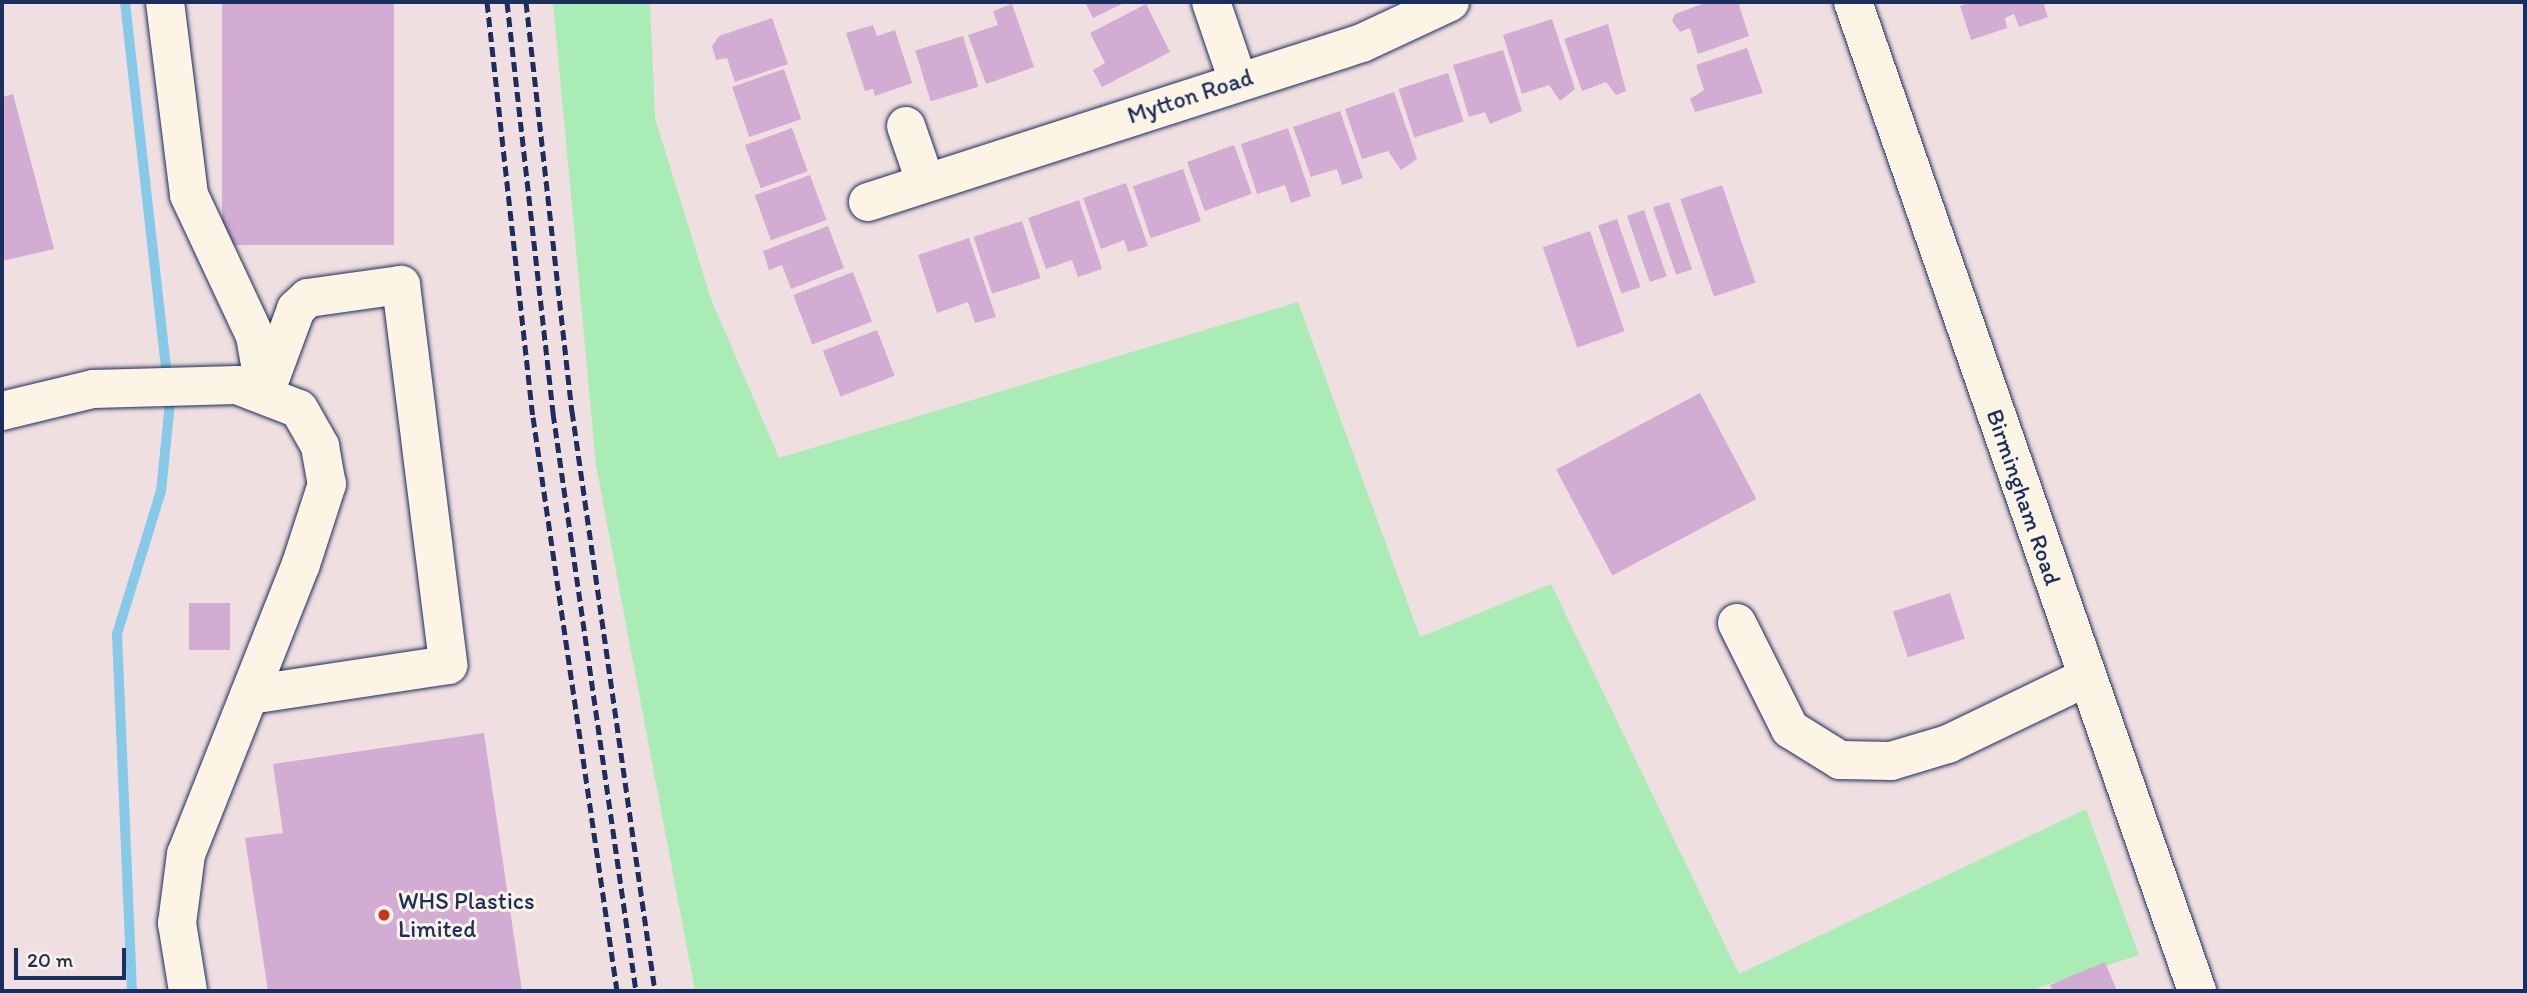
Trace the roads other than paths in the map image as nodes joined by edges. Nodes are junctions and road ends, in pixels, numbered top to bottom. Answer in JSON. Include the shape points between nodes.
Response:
{"nodes":[{"id":1,"x":165,"y":2,"type":"edge"},
{"id":2,"x":1211,"y":2,"type":"edge"},
{"id":3,"x":1450,"y":2,"type":"edge"},
{"id":4,"x":1853,"y":2,"type":"edge"},
{"id":5,"x":1238,"y":81,"type":"junction"},
{"id":6,"x":906,"y":126,"type":"dead end"},
{"id":7,"x":925,"y":181,"type":"junction"},
{"id":8,"x":868,"y":202,"type":"dead end"},
{"id":9,"x":265,"y":393,"type":"junction"},
{"id":10,"x":2,"y":411,"type":"edge"},
{"id":11,"x":1737,"y":623,"type":"dead end"},
{"id":12,"x":2087,"y":677,"type":"junction"},
{"id":13,"x":249,"y":695,"type":"junction"},
{"id":14,"x":188,"y":991,"type":"edge"},
{"id":15,"x":2197,"y":991,"type":"edge"}],
"edges":[{"from":1,"to":9,"type":"main road","via":[[190,195],[255,336]]},
{"from":2,"to":5,"type":"main road"},
{"from":3,"to":5,"type":"main road","name":"Mytton Road","via":[[1362,43]]},
{"from":4,"to":12,"type":"main road","name":"Birmingham Road"},
{"from":5,"to":7,"type":"main road","name":"Mytton Road"},
{"from":6,"to":7,"type":"main road"},
{"from":7,"to":8,"type":"main road","name":"Mytton Road"},
{"from":9,"to":10,"type":"main road","via":[[183,382],[113,387]]},
{"from":9,"to":13,"type":"main road","via":[[299,409],[320,446],[327,484]]},
{"from":9,"to":13,"type":"main road","via":[[296,309],[308,298],[401,285],[449,665]]},
{"from":11,"to":12,"type":"main road","via":[[1790,729],[1840,760],[1891,761],[1948,744]]},
{"from":12,"to":15,"type":"main road","name":"Birmingham Road"},
{"from":13,"to":14,"type":"main road","via":[[186,854],[177,893]]}]}
